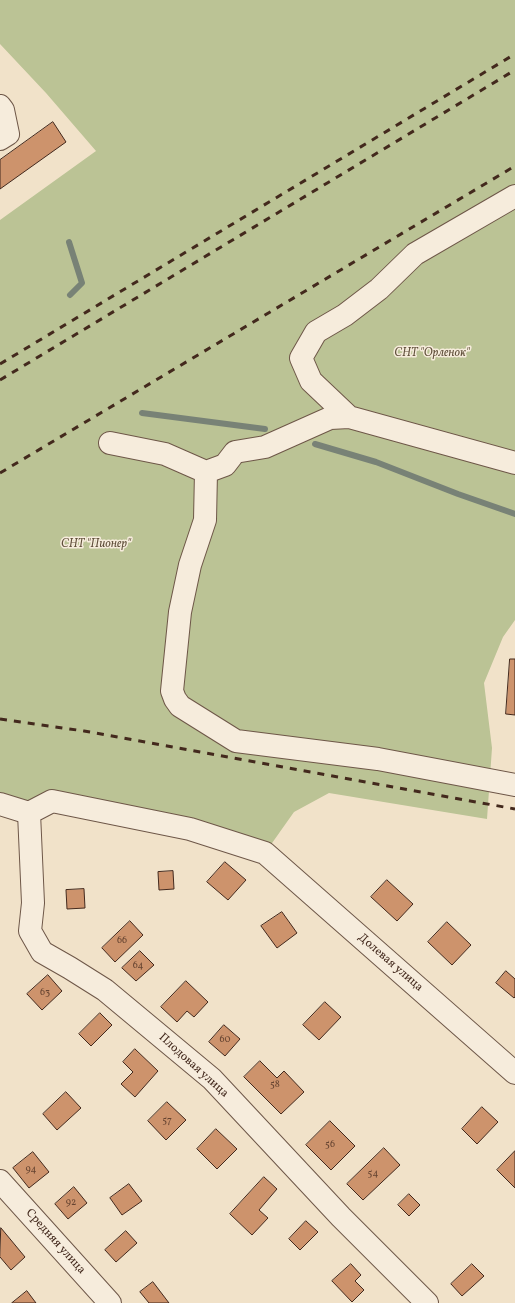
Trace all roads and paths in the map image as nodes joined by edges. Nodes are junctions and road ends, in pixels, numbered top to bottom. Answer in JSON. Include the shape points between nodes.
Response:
{"nodes":[{"id":1,"x":0,"y":106,"type":"edge"},
{"id":2,"x":0,"y":140,"type":"edge"},
{"id":3,"x":511,"y":201,"type":"edge"},
{"id":4,"x":349,"y":417,"type":"junction"},
{"id":5,"x":110,"y":443,"type":"dead end"},
{"id":6,"x":515,"y":463,"type":"edge"},
{"id":7,"x":206,"y":472,"type":"junction"},
{"id":8,"x":515,"y":785,"type":"edge"},
{"id":9,"x":0,"y":804,"type":"edge"},
{"id":10,"x":29,"y":813,"type":"junction"},
{"id":11,"x":515,"y":1073,"type":"edge"},
{"id":12,"x":0,"y":1181,"type":"edge"},
{"id":13,"x":110,"y":1303,"type":"edge"},
{"id":14,"x":427,"y":1303,"type":"edge"}],
"edges":[{"from":1,"to":2,"type":"street","via":[[8,134]]},
{"from":3,"to":4,"type":"street","via":[[415,254],[379,289],[345,315],[316,332],[301,358],[311,381]]},
{"from":4,"to":6,"type":"street"},
{"from":4,"to":7,"type":"street","via":[[330,418],[264,447],[235,452],[225,465]]},
{"from":5,"to":7,"type":"street","via":[[165,454]]},
{"from":7,"to":8,"type":"street","via":[[205,520],[190,565],[180,612],[172,691],[180,706],[236,741],[378,759]]},
{"from":9,"to":10,"type":"street"},
{"from":10,"to":11,"type":"street","name":"Долевая улица","via":[[52,801],[190,829],[265,853]]},
{"from":10,"to":14,"type":"street","name":"Плодовая улица","via":[[33,903],[30,931],[42,952],[105,990],[212,1079],[341,1217]]},
{"from":12,"to":13,"type":"street","name":"Средняя улица"}]}
